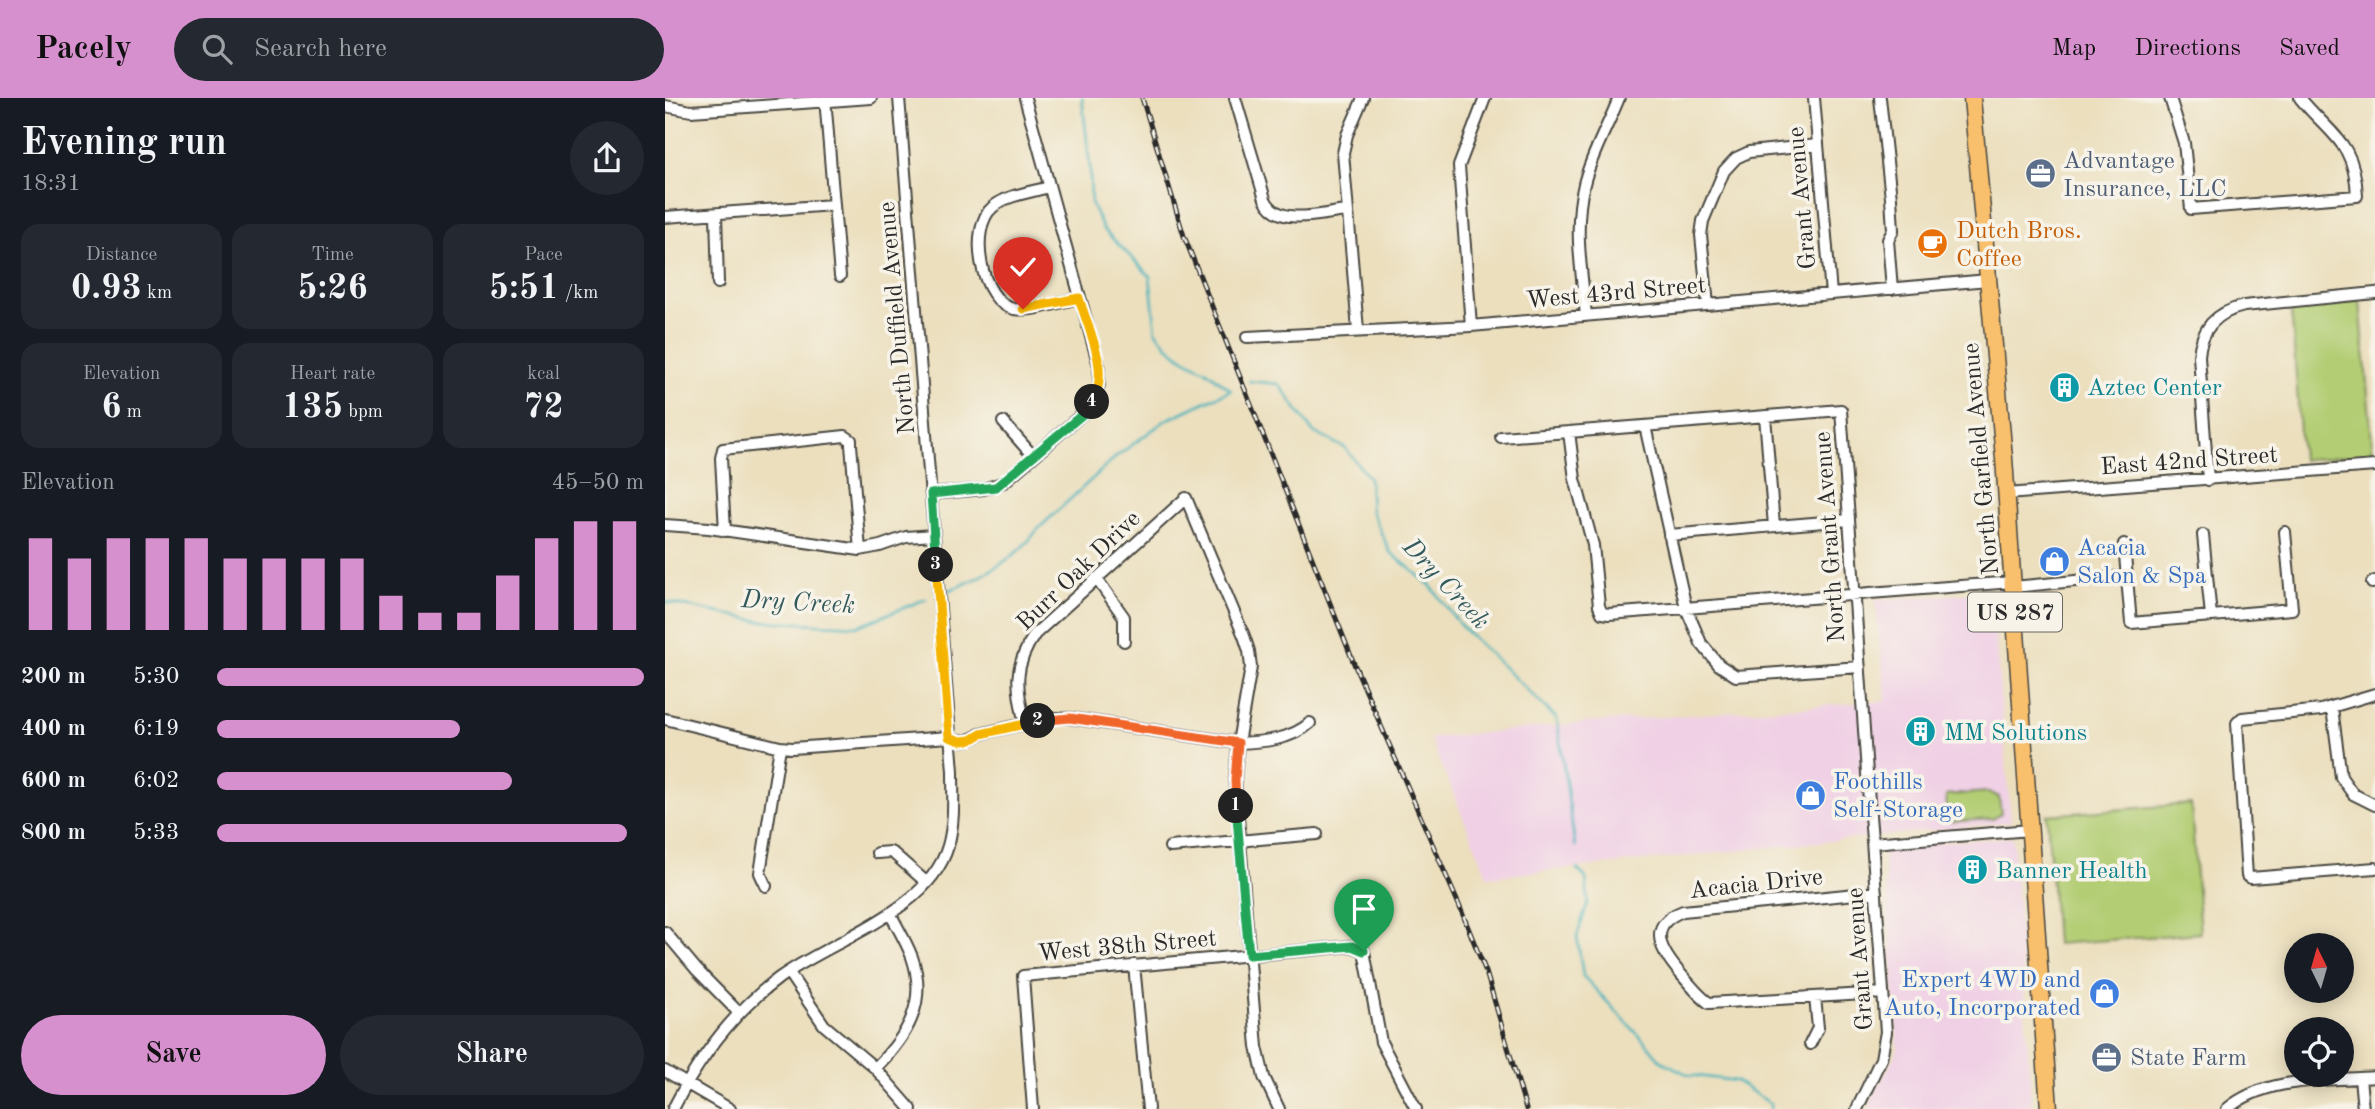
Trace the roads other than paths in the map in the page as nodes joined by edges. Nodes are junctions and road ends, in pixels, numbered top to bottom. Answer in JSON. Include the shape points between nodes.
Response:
{"nodes":[{"id":1,"x":871,"y":98,"type":"edge"},
{"id":2,"x":899,"y":98,"type":"edge"},
{"id":3,"x":1025,"y":98,"type":"edge"},
{"id":4,"x":1235,"y":98,"type":"edge"},
{"id":5,"x":1363,"y":98,"type":"edge"},
{"id":6,"x":1485,"y":98,"type":"edge"},
{"id":7,"x":1619,"y":98,"type":"edge"},
{"id":8,"x":1814,"y":98,"type":"edge"},
{"id":9,"x":1880,"y":98,"type":"edge"},
{"id":10,"x":1972,"y":98,"type":"edge"},
{"id":11,"x":2171,"y":98,"type":"edge"},
{"id":12,"x":2299,"y":98,"type":"edge"},
{"id":13,"x":825,"y":100,"type":"edge"},
{"id":14,"x":722,"y":103,"type":"edge"},
{"id":15,"x":665,"y":106,"type":"edge"},
{"id":16,"x":1818,"y":145,"type":"junction"},
{"id":17,"x":1049,"y":187,"type":"junction"},
{"id":18,"x":833,"y":205,"type":"junction"},
{"id":19,"x":1347,"y":211,"type":"junction"},
{"id":20,"x":716,"y":214,"type":"junction"},
{"id":21,"x":665,"y":217,"type":"edge"},
{"id":22,"x":839,"y":276,"type":"dead end"},
{"id":23,"x":1988,"y":280,"type":"junction"},
{"id":24,"x":718,"y":283,"type":"dead end"},
{"id":25,"x":1892,"y":289,"type":"junction"},
{"id":26,"x":2375,"y":293,"type":"edge"},
{"id":27,"x":1831,"y":294,"type":"junction"},
{"id":28,"x":1079,"y":298,"type":"junction"},
{"id":29,"x":1708,"y":305,"type":"junction"},
{"id":30,"x":1587,"y":316,"type":"junction"},
{"id":31,"x":1471,"y":326,"type":"junction"},
{"id":32,"x":1358,"y":330,"type":"junction"},
{"id":33,"x":1247,"y":337,"type":"dead end"},
{"id":34,"x":1765,"y":416,"type":"junction"},
{"id":35,"x":1003,"y":422,"type":"dead end"},
{"id":36,"x":1645,"y":426,"type":"junction"},
{"id":37,"x":1569,"y":432,"type":"junction"},
{"id":38,"x":1501,"y":437,"type":"dead end"},
{"id":39,"x":1033,"y":456,"type":"junction"},
{"id":40,"x":2375,"y":466,"type":"edge"},
{"id":41,"x":2208,"y":480,"type":"junction"},
{"id":42,"x":931,"y":494,"type":"junction"},
{"id":43,"x":2007,"y":494,"type":"junction"},
{"id":44,"x":1849,"y":520,"type":"junction"},
{"id":45,"x":665,"y":525,"type":"edge"},
{"id":46,"x":1774,"y":526,"type":"junction"},
{"id":47,"x":725,"y":531,"type":"junction"},
{"id":48,"x":2285,"y":532,"type":"dead end"},
{"id":49,"x":934,"y":535,"type":"junction"},
{"id":50,"x":1669,"y":535,"type":"junction"},
{"id":51,"x":2203,"y":535,"type":"dead end"},
{"id":52,"x":2124,"y":544,"type":"dead end"},
{"id":53,"x":860,"y":550,"type":"junction"},
{"id":54,"x":2126,"y":576,"type":"junction"},
{"id":55,"x":1096,"y":578,"type":"junction"},
{"id":56,"x":2013,"y":585,"type":"junction"},
{"id":57,"x":1854,"y":595,"type":"junction"},
{"id":58,"x":1686,"y":608,"type":"junction"},
{"id":59,"x":2211,"y":616,"type":"junction"},
{"id":60,"x":1124,"y":641,"type":"dead end"},
{"id":61,"x":1860,"y":667,"type":"junction"},
{"id":62,"x":2375,"y":694,"type":"edge"},
{"id":63,"x":2332,"y":708,"type":"junction"},
{"id":64,"x":665,"y":719,"type":"edge"},
{"id":65,"x":1310,"y":723,"type":"dead end"},
{"id":66,"x":1025,"y":724,"type":"junction"},
{"id":67,"x":949,"y":737,"type":"junction"},
{"id":68,"x":1238,"y":743,"type":"junction"},
{"id":69,"x":780,"y":747,"type":"junction"},
{"id":70,"x":2375,"y":805,"type":"edge"},
{"id":71,"x":2030,"y":831,"type":"junction"},
{"id":72,"x":1317,"y":834,"type":"dead end"},
{"id":73,"x":1238,"y":841,"type":"junction"},
{"id":74,"x":1872,"y":843,"type":"junction"},
{"id":75,"x":1170,"y":847,"type":"dead end"},
{"id":76,"x":877,"y":853,"type":"dead end"},
{"id":77,"x":2375,"y":868,"type":"edge"},
{"id":78,"x":926,"y":882,"type":"junction"},
{"id":79,"x":766,"y":886,"type":"dead end"},
{"id":80,"x":1876,"y":892,"type":"junction"},
{"id":81,"x":890,"y":913,"type":"junction"},
{"id":82,"x":665,"y":932,"type":"edge"},
{"id":83,"x":1249,"y":955,"type":"junction"},
{"id":84,"x":1134,"y":965,"type":"junction"},
{"id":85,"x":788,"y":972,"type":"junction"},
{"id":86,"x":1883,"y":993,"type":"junction"},
{"id":87,"x":1815,"y":997,"type":"junction"},
{"id":88,"x":739,"y":1013,"type":"junction"},
{"id":89,"x":1810,"y":1044,"type":"dead end"},
{"id":90,"x":874,"y":1068,"type":"junction"},
{"id":91,"x":665,"y":1071,"type":"edge"},
{"id":92,"x":2375,"y":1077,"type":"edge"},
{"id":93,"x":2360,"y":1078,"type":"junction"},
{"id":94,"x":687,"y":1082,"type":"junction"},
{"id":95,"x":673,"y":1109,"type":"edge"},
{"id":96,"x":730,"y":1109,"type":"edge"},
{"id":97,"x":911,"y":1109,"type":"edge"},
{"id":98,"x":1033,"y":1109,"type":"edge"},
{"id":99,"x":1148,"y":1109,"type":"edge"},
{"id":100,"x":1279,"y":1109,"type":"edge"},
{"id":101,"x":1416,"y":1109,"type":"edge"},
{"id":102,"x":1857,"y":1109,"type":"edge"},
{"id":103,"x":2049,"y":1109,"type":"edge"},
{"id":104,"x":2227,"y":1109,"type":"edge"},
{"id":105,"x":2363,"y":1109,"type":"edge"}],
"edges":[{"from":1,"to":13,"type":"street"},
{"from":2,"to":42,"type":"street","name":"North Duffield Avenue"},
{"from":3,"to":17,"type":"street"},
{"from":4,"to":19,"type":"street","via":[[1270,208],[1287,217]]},
{"from":5,"to":19,"type":"street","via":[[1345,144]]},
{"from":6,"to":31,"type":"street","via":[[1459,166]]},
{"from":7,"to":30,"type":"street","via":[[1586,176],[1580,202],[1578,235]]},
{"from":8,"to":16,"type":"street","name":"Grant Avenue"},
{"from":9,"to":25,"type":"street","via":[[1891,198]]},
{"from":10,"to":23,"type":"highway","name":"North Garfield Avenue","number":"US 287"},
{"from":11,"to":12,"type":"street","via":[[2184,143],[2191,209],[2357,196],[2356,173],[2346,148]]},
{"from":13,"to":14,"type":"street"},
{"from":13,"to":18,"type":"street"},
{"from":14,"to":15,"type":"street","via":[[691,111]]},
{"from":16,"to":27,"type":"street","name":"Grant Avenue"},
{"from":16,"to":29,"type":"street","via":[[1749,152],[1727,166],[1701,234]]},
{"from":17,"to":28,"type":"street"},
{"from":17,"to":28,"type":"street","via":[[997,203],[987,213],[980,233],[984,276],[995,298],[1015,309]]},
{"from":18,"to":20,"type":"street"},
{"from":18,"to":22,"type":"street"},
{"from":19,"to":32,"type":"street"},
{"from":20,"to":21,"type":"street"},
{"from":20,"to":24,"type":"street"},
{"from":23,"to":25,"type":"street","name":"West 43rd Street"},
{"from":23,"to":43,"type":"highway","name":"North Garfield Avenue","number":"US 287"},
{"from":25,"to":27,"type":"street","name":"West 43rd Street"},
{"from":26,"to":41,"type":"street","via":[[2244,306],[2212,321],[2199,356]]},
{"from":27,"to":29,"type":"street","name":"West 43rd Street"},
{"from":28,"to":39,"type":"street","via":[[1099,366],[1099,385],[1087,410]]},
{"from":29,"to":30,"type":"street","name":"West 43rd Street"},
{"from":30,"to":31,"type":"street","name":"West 43rd Street"},
{"from":31,"to":32,"type":"street","name":"West 43rd Street"},
{"from":32,"to":33,"type":"street","name":"West 43rd Street"},
{"from":34,"to":36,"type":"street","name":"North Grant Avenue"},
{"from":34,"to":44,"type":"street","name":"North Grant Avenue","via":[[1841,410]]},
{"from":34,"to":46,"type":"street"},
{"from":35,"to":39,"type":"street"},
{"from":36,"to":37,"type":"street"},
{"from":36,"to":50,"type":"street","name":"North Grant Avenue"},
{"from":37,"to":38,"type":"street"},
{"from":37,"to":58,"type":"street","via":[[1602,613]]},
{"from":39,"to":42,"type":"street","via":[[996,487]]},
{"from":40,"to":41,"type":"street","name":"East 42nd Street"},
{"from":41,"to":43,"type":"street","name":"East 42nd Street"},
{"from":42,"to":49,"type":"street","name":"North Duffield Avenue"},
{"from":43,"to":56,"type":"highway","name":"North Garfield Avenue","number":"US 287"},
{"from":44,"to":46,"type":"street"},
{"from":44,"to":57,"type":"street","name":"North Grant Avenue"},
{"from":45,"to":47,"type":"street"},
{"from":46,"to":50,"type":"street"},
{"from":47,"to":53,"type":"street"},
{"from":47,"to":53,"type":"street","via":[[723,449],[845,436],[851,440]]},
{"from":48,"to":59,"type":"street","via":[[2292,609]]},
{"from":49,"to":53,"type":"street","via":[[906,537]]},
{"from":49,"to":67,"type":"street","name":"North Duffield Avenue"},
{"from":50,"to":58,"type":"street","name":"North Grant Avenue"},
{"from":51,"to":59,"type":"street"},
{"from":52,"to":54,"type":"street"},
{"from":54,"to":56,"type":"street"},
{"from":54,"to":59,"type":"street","via":[[2131,623]]},
{"from":55,"to":60,"type":"street","via":[[1124,617]]},
{"from":55,"to":66,"type":"street","name":"Burr Oak Drive","via":[[1043,626],[1025,651],[1016,681]]},
{"from":55,"to":68,"type":"street","name":"Burr Oak Drive","via":[[1186,498],[1249,651],[1251,667]]},
{"from":56,"to":57,"type":"street"},
{"from":56,"to":71,"type":"highway","name":"North Garfield Avenue","number":"US 287"},
{"from":57,"to":58,"type":"street"},
{"from":57,"to":61,"type":"street","name":"North Grant Avenue"},
{"from":58,"to":61,"type":"street","name":"North Grant Avenue","via":[[1701,643],[1719,665],[1736,676]]},
{"from":61,"to":74,"type":"street","name":"North Grant Avenue"},
{"from":62,"to":63,"type":"street"},
{"from":63,"to":70,"type":"street","via":[[2341,777],[2353,794]]},
{"from":63,"to":77,"type":"street","via":[[2238,719],[2247,876]]},
{"from":64,"to":69,"type":"street"},
{"from":65,"to":68,"type":"street","via":[[1300,732],[1264,742]]},
{"from":66,"to":67,"type":"street","via":[[971,740]]},
{"from":66,"to":68,"type":"street","via":[[1070,718]]},
{"from":67,"to":69,"type":"street"},
{"from":67,"to":78,"type":"street","name":"North Duffield Avenue","via":[[952,826],[945,854]]},
{"from":68,"to":73,"type":"street"},
{"from":69,"to":79,"type":"street","via":[[760,873]]},
{"from":71,"to":74,"type":"street"},
{"from":71,"to":103,"type":"highway","name":"North Garfield Avenue","number":"US 287"},
{"from":72,"to":73,"type":"street"},
{"from":73,"to":75,"type":"street"},
{"from":73,"to":83,"type":"street"},
{"from":74,"to":80,"type":"street","name":"Grant Avenue"},
{"from":76,"to":78,"type":"street","via":[[894,854]]},
{"from":78,"to":81,"type":"street"},
{"from":80,"to":86,"type":"street","name":"Grant Avenue"},
{"from":80,"to":87,"type":"street","name":"Acacia Drive","via":[[1690,909],[1677,913],[1663,926],[1664,954],[1709,1003]]},
{"from":81,"to":85,"type":"street"},
{"from":81,"to":90,"type":"street","via":[[916,972],[916,1000],[900,1042]]},
{"from":82,"to":88,"type":"street"},
{"from":83,"to":84,"type":"street","name":"West 38th Street"},
{"from":83,"to":100,"type":"street","via":[[1259,1060]]},
{"from":83,"to":101,"type":"street","name":"West 38th Street","via":[[1361,948],[1381,1042]]},
{"from":84,"to":98,"type":"street","name":"West 38th Street","via":[[1023,976]]},
{"from":84,"to":99,"type":"street"},
{"from":85,"to":88,"type":"street"},
{"from":85,"to":90,"type":"street","via":[[824,1025]]},
{"from":86,"to":87,"type":"street","name":"Acacia Drive"},
{"from":86,"to":102,"type":"street","name":"Grant Avenue","via":[[1885,1046]]},
{"from":87,"to":89,"type":"street","via":[[1818,1028]]},
{"from":88,"to":94,"type":"street"},
{"from":90,"to":97,"type":"street"},
{"from":91,"to":94,"type":"street"},
{"from":92,"to":93,"type":"street"},
{"from":93,"to":104,"type":"street","via":[[2266,1088]]},
{"from":93,"to":105,"type":"street"},
{"from":94,"to":95,"type":"street"},
{"from":94,"to":96,"type":"street"}]}
